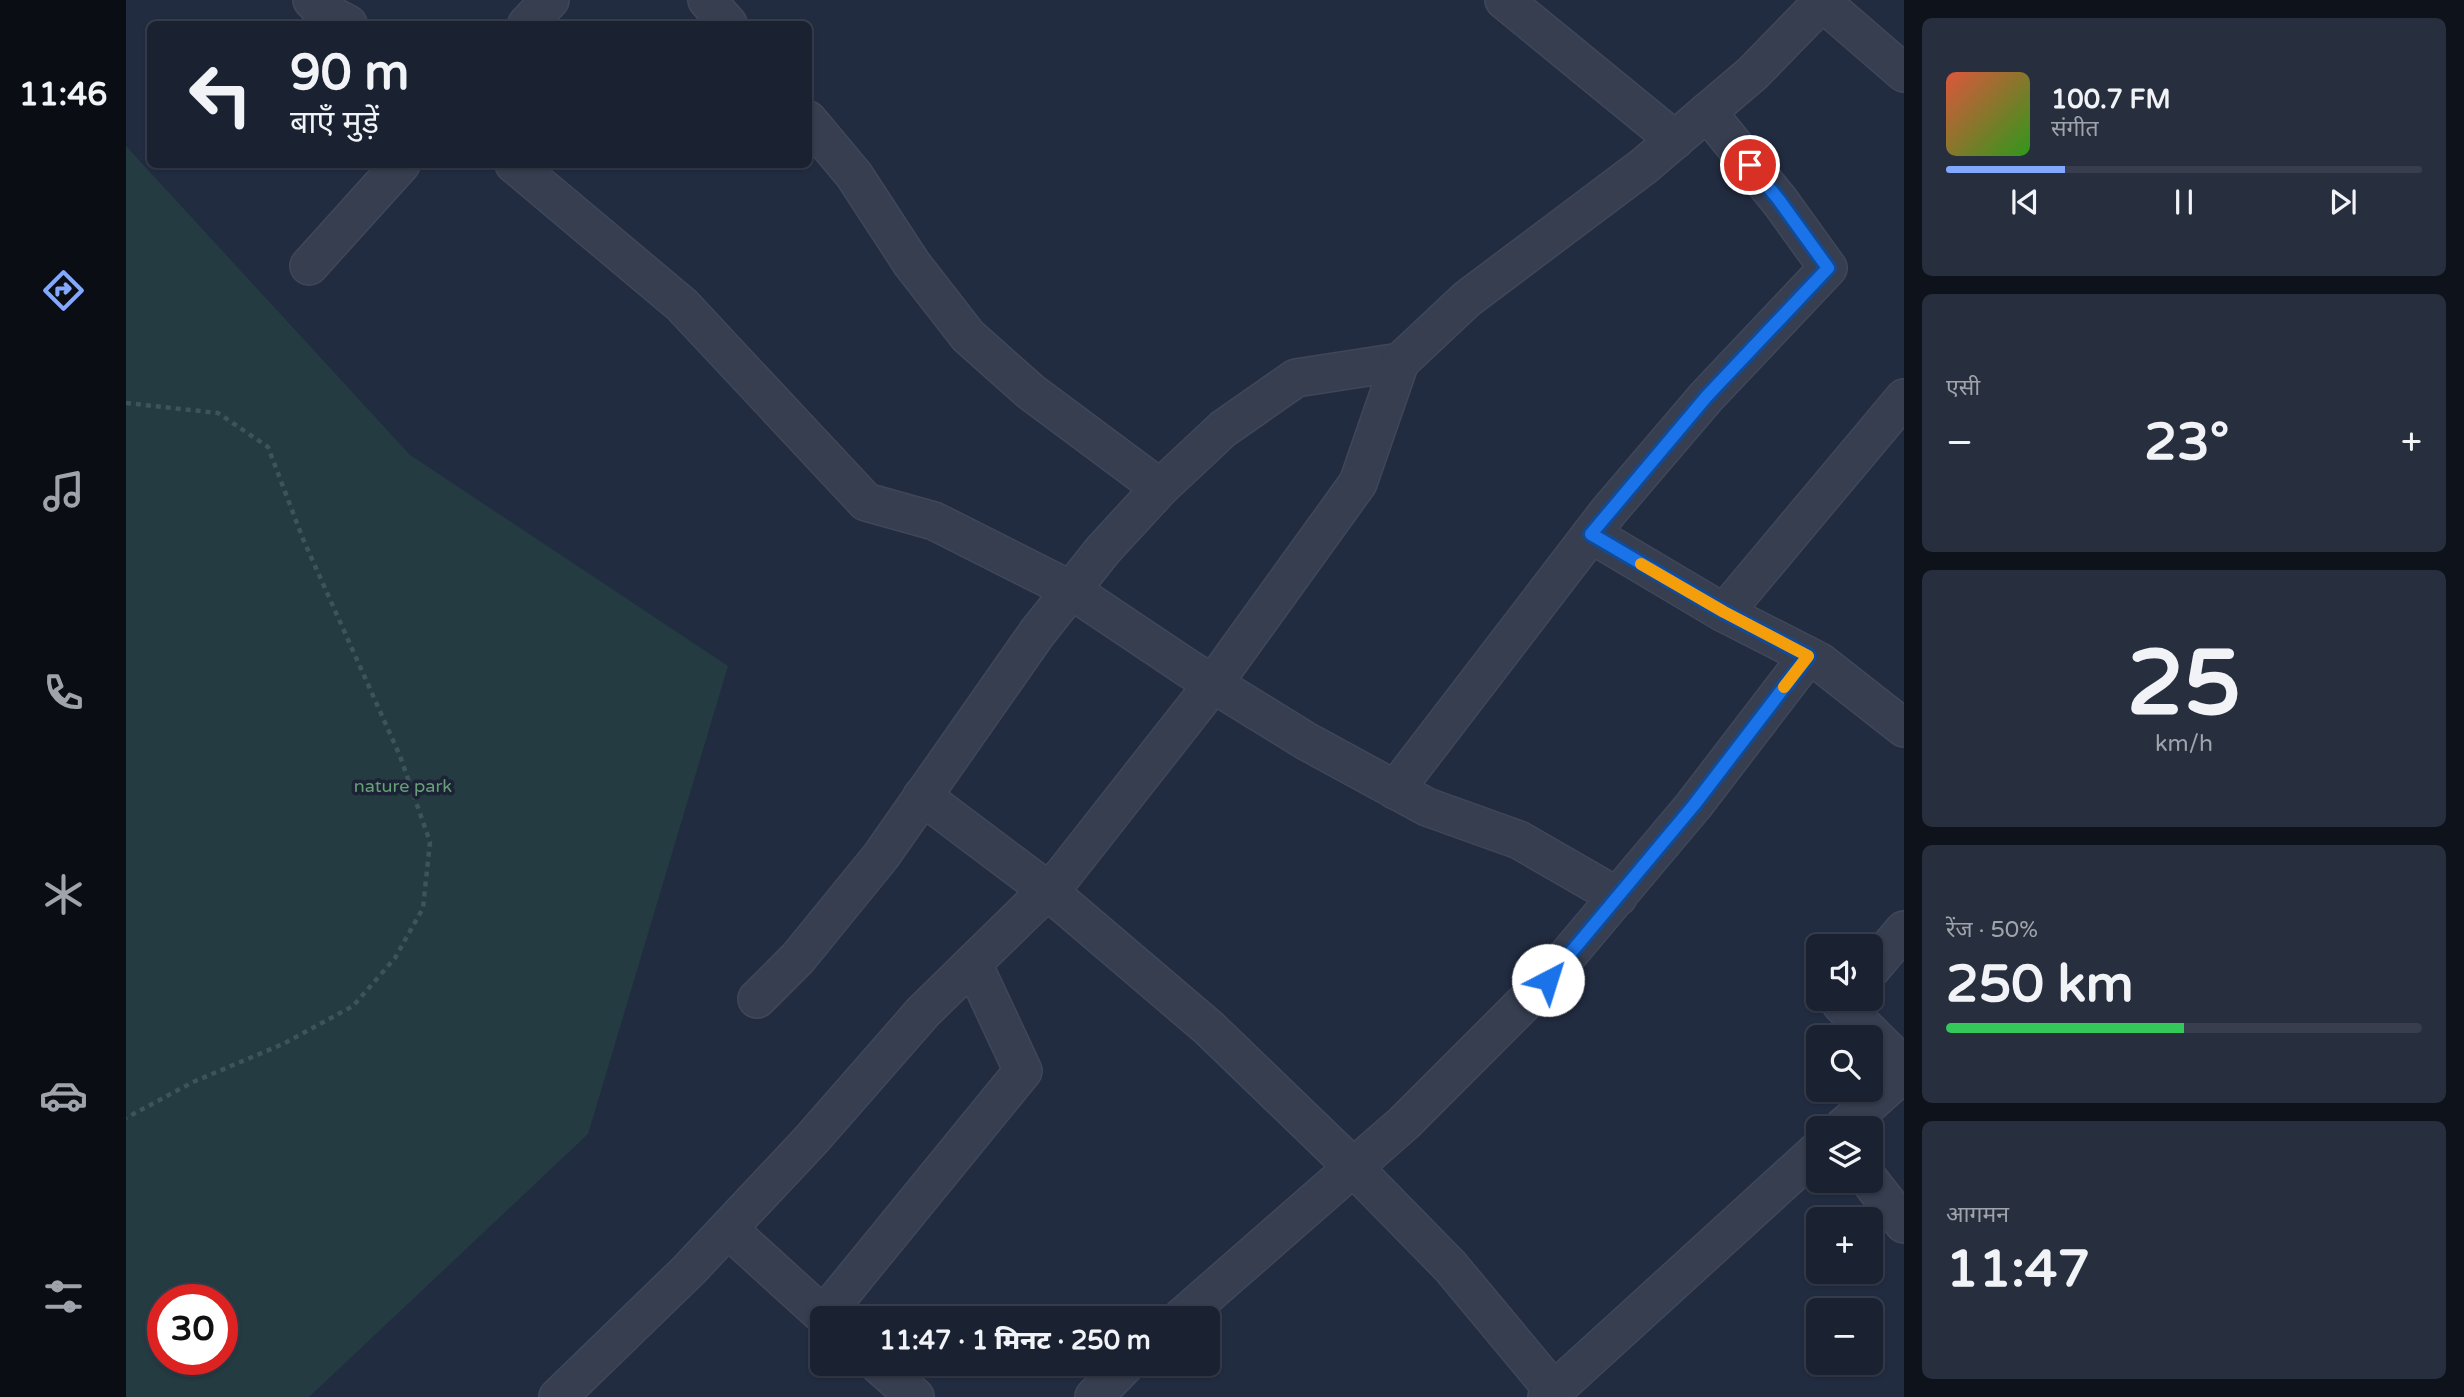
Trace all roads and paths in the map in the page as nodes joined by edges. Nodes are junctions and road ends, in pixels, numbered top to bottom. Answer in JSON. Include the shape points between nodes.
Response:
{"nodes":[{"id":1,"x":312,"y":0,"type":"edge"},
{"id":2,"x":550,"y":0,"type":"edge"},
{"id":3,"x":707,"y":0,"type":"edge"},
{"id":4,"x":1504,"y":0,"type":"edge"},
{"id":5,"x":1823,"y":1,"type":"edge"},
{"id":6,"x":342,"y":21,"type":"edge"},
{"id":7,"x":530,"y":21,"type":"edge"},
{"id":8,"x":725,"y":21,"type":"edge"},
{"id":9,"x":1904,"y":73,"type":"edge"},
{"id":10,"x":1707,"y":112,"type":"junction"},
{"id":11,"x":812,"y":125,"type":"edge"},
{"id":12,"x":1675,"y":140,"type":"junction"},
{"id":13,"x":397,"y":168,"type":"edge"},
{"id":14,"x":519,"y":168,"type":"edge"},
{"id":15,"x":309,"y":266,"type":"dead end"},
{"id":16,"x":1400,"y":362,"type":"junction"},
{"id":17,"x":1904,"y":398,"type":"edge"},
{"id":18,"x":126,"y":403,"type":"edge"},
{"id":19,"x":1160,"y":488,"type":"junction"},
{"id":20,"x":1591,"y":534,"type":"junction"},
{"id":21,"x":1071,"y":590,"type":"junction"},
{"id":22,"x":1724,"y":612,"type":"junction"},
{"id":23,"x":1808,"y":656,"type":"junction"},
{"id":24,"x":1213,"y":684,"type":"junction"},
{"id":25,"x":1904,"y":727,"type":"edge"},
{"id":26,"x":1395,"y":790,"type":"junction"},
{"id":27,"x":922,"y":796,"type":"junction"},
{"id":28,"x":1047,"y":890,"type":"junction"},
{"id":29,"x":1618,"y":897,"type":"junction"},
{"id":30,"x":1904,"y":930,"type":"edge"},
{"id":31,"x":1883,"y":955,"type":"edge"},
{"id":32,"x":973,"y":964,"type":"junction"},
{"id":33,"x":757,"y":999,"type":"dead end"},
{"id":34,"x":1847,"y":1011,"type":"edge"},
{"id":35,"x":1904,"y":1066,"type":"edge"},
{"id":36,"x":1904,"y":1073,"type":"edge"},
{"id":37,"x":1856,"y":1116,"type":"edge"},
{"id":38,"x":126,"y":1118,"type":"edge"},
{"id":39,"x":1806,"y":1161,"type":"edge"},
{"id":40,"x":1354,"y":1168,"type":"junction"},
{"id":41,"x":1880,"y":1193,"type":"edge"},
{"id":42,"x":1903,"y":1220,"type":"edge"},
{"id":43,"x":728,"y":1229,"type":"junction"},
{"id":44,"x":813,"y":1306,"type":"edge"},
{"id":45,"x":834,"y":1306,"type":"edge"},
{"id":46,"x":1195,"y":1306,"type":"edge"},
{"id":47,"x":892,"y":1376,"type":"edge"},
{"id":48,"x":1114,"y":1376,"type":"edge"},
{"id":49,"x":572,"y":1392,"type":"edge"},
{"id":50,"x":1551,"y":1394,"type":"edge"},
{"id":51,"x":915,"y":1397,"type":"edge"},
{"id":52,"x":1094,"y":1397,"type":"edge"}],
"edges":[{"from":1,"to":6,"type":"street"},
{"from":2,"to":7,"type":"street"},
{"from":3,"to":8,"type":"street"},
{"from":4,"to":12,"type":"street"},
{"from":5,"to":9,"type":"street"},
{"from":5,"to":10,"type":"street","via":[[1754,73]]},
{"from":10,"to":12,"type":"street"},
{"from":10,"to":20,"type":"street","via":[[1828,268],[1707,396]]},
{"from":11,"to":19,"type":"street","via":[[854,175],[912,264],[968,336],[1031,392]]},
{"from":12,"to":16,"type":"street","via":[[1468,299]]},
{"from":13,"to":15,"type":"street"},
{"from":14,"to":21,"type":"street","via":[[682,305],[866,502],[934,521]]},
{"from":16,"to":19,"type":"street","via":[[1296,378],[1223,429]]},
{"from":16,"to":24,"type":"street","via":[[1358,483]]},
{"from":17,"to":22,"type":"street"},
{"from":18,"to":38,"type":"path","via":[[218,413],[268,447],[303,539],[400,756],[430,842],[423,908],[395,958],[353,1006],[284,1044],[192,1082]]},
{"from":19,"to":21,"type":"street"},
{"from":20,"to":22,"type":"street"},
{"from":20,"to":26,"type":"street"},
{"from":21,"to":24,"type":"street"},
{"from":21,"to":27,"type":"street"},
{"from":22,"to":23,"type":"street"},
{"from":23,"to":25,"type":"street"},
{"from":23,"to":29,"type":"street"},
{"from":24,"to":26,"type":"street"},
{"from":24,"to":28,"type":"street"},
{"from":26,"to":29,"type":"street","via":[[1427,807],[1518,840]]},
{"from":27,"to":28,"type":"street"},
{"from":27,"to":33,"type":"street","via":[[881,856],[798,958]]},
{"from":28,"to":32,"type":"street"},
{"from":28,"to":40,"type":"street","via":[[1209,1028]]},
{"from":29,"to":40,"type":"street","via":[[1548,980]]},
{"from":30,"to":31,"type":"street"},
{"from":32,"to":43,"type":"street","via":[[923,1012]]},
{"from":32,"to":45,"type":"street","via":[[1023,1071]]},
{"from":34,"to":35,"type":"street"},
{"from":36,"to":37,"type":"street"},
{"from":39,"to":50,"type":"street"},
{"from":40,"to":46,"type":"street"},
{"from":40,"to":50,"type":"street","via":[[1450,1266]]},
{"from":41,"to":42,"type":"street"},
{"from":43,"to":44,"type":"street"},
{"from":43,"to":49,"type":"street"},
{"from":47,"to":51,"type":"street"},
{"from":48,"to":52,"type":"street"}]}
